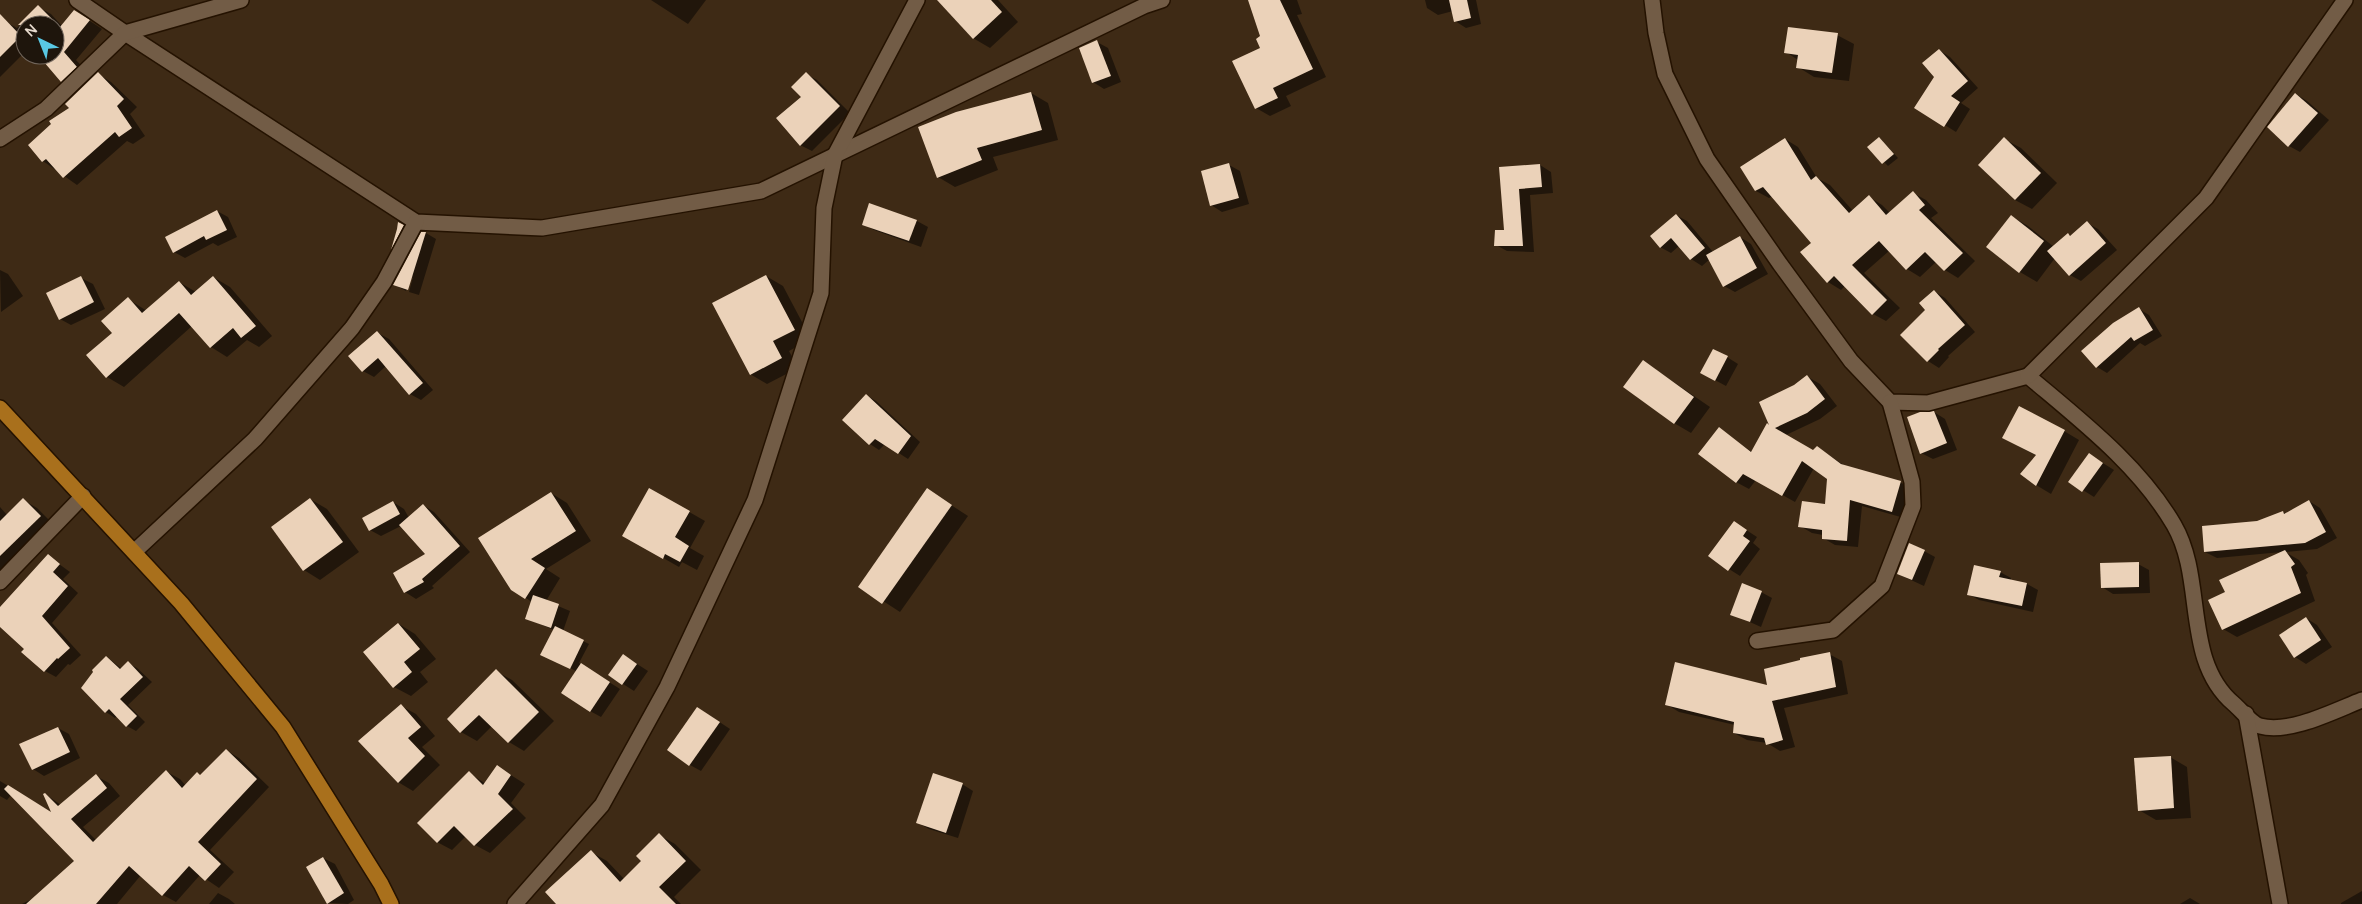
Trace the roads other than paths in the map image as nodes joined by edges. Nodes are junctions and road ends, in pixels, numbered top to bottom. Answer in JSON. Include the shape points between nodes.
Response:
{"nodes":[{"id":1,"x":77,"y":0,"type":"edge"},
{"id":2,"x":242,"y":0,"type":"edge"},
{"id":3,"x":917,"y":0,"type":"edge"},
{"id":4,"x":1162,"y":0,"type":"edge"},
{"id":5,"x":1652,"y":0,"type":"edge"},
{"id":6,"x":2345,"y":0,"type":"edge"},
{"id":7,"x":125,"y":33,"type":"junction"},
{"id":8,"x":0,"y":139,"type":"edge"},
{"id":9,"x":834,"y":155,"type":"junction"},
{"id":10,"x":416,"y":222,"type":"junction"},
{"id":11,"x":2028,"y":376,"type":"junction"},
{"id":12,"x":1890,"y":402,"type":"junction"},
{"id":13,"x":0,"y":408,"type":"edge"},
{"id":14,"x":83,"y":496,"type":"junction"},
{"id":15,"x":134,"y":552,"type":"junction"},
{"id":16,"x":0,"y":582,"type":"edge"},
{"id":17,"x":1757,"y":641,"type":"dead end"},
{"id":18,"x":2362,"y":700,"type":"edge"},
{"id":19,"x":2246,"y":714,"type":"junction"},
{"id":20,"x":391,"y":904,"type":"edge"},
{"id":21,"x":515,"y":904,"type":"edge"},
{"id":22,"x":2280,"y":904,"type":"edge"}],
"edges":[{"from":1,"to":7,"type":"street"},
{"from":2,"to":7,"type":"street"},
{"from":3,"to":9,"type":"street"},
{"from":4,"to":9,"type":"street"},
{"from":5,"to":12,"type":"street","via":[[1665,74],[1707,159],[1851,361]]},
{"from":6,"to":11,"type":"street","via":[[2206,198]]},
{"from":7,"to":8,"type":"street","via":[[46,109]]},
{"from":7,"to":10,"type":"street"},
{"from":9,"to":10,"type":"street","via":[[761,191],[542,228]]},
{"from":9,"to":21,"type":"street","via":[[824,208],[821,293],[755,500],[667,688],[602,804]]},
{"from":10,"to":15,"type":"street","via":[[384,282],[352,328],[255,440]]},
{"from":11,"to":12,"type":"street","via":[[1928,403]]},
{"from":11,"to":19,"type":"street","via":[[2140,478],[2174,525],[2189,559],[2204,659],[2224,696]]},
{"from":12,"to":17,"type":"street","via":[[1912,482],[1913,506],[1882,586],[1833,630]]},
{"from":13,"to":14,"type":"main road"},
{"from":14,"to":15,"type":"main road"},
{"from":14,"to":16,"type":"street"},
{"from":15,"to":20,"type":"main road","via":[[181,603],[283,727],[382,884]]},
{"from":18,"to":19,"type":"street","via":[[2289,726],[2259,726]]},
{"from":19,"to":22,"type":"street"}]}
